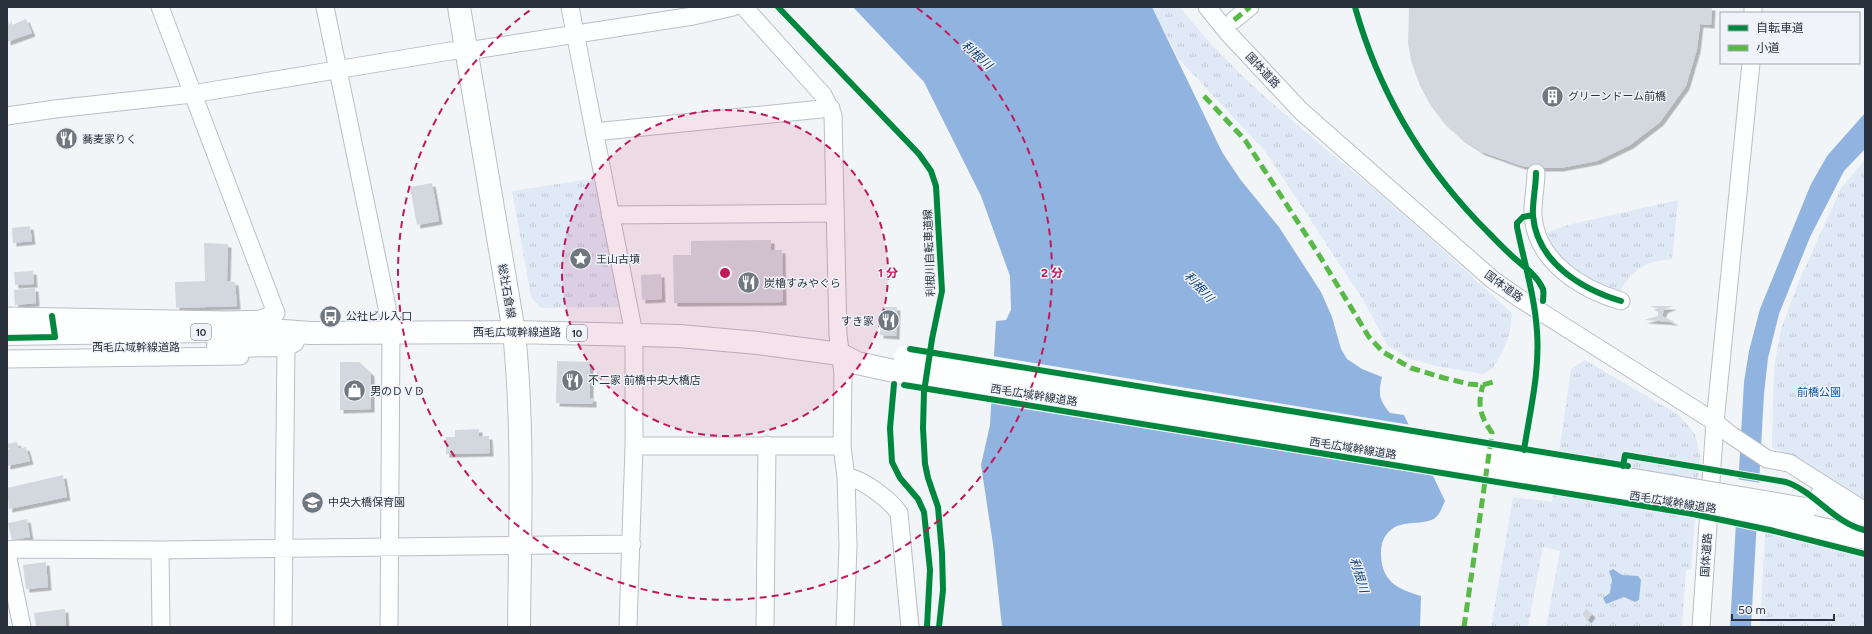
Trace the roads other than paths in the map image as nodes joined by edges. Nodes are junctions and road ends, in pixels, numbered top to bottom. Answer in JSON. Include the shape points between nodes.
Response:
{"nodes":[{"id":1,"x":160,"y":7,"type":"edge"},
{"id":2,"x":325,"y":7,"type":"edge"},
{"id":3,"x":459,"y":7,"type":"edge"},
{"id":4,"x":570,"y":7,"type":"edge"},
{"id":5,"x":733,"y":7,"type":"edge"},
{"id":6,"x":744,"y":7,"type":"edge"},
{"id":7,"x":1207,"y":7,"type":"edge"},
{"id":8,"x":1250,"y":7,"type":"edge"},
{"id":9,"x":1234,"y":20,"type":"dead end"},
{"id":10,"x":575,"y":33,"type":"junction"},
{"id":11,"x":466,"y":50,"type":"junction"},
{"id":12,"x":1751,"y":64,"type":"edge"},
{"id":13,"x":339,"y":69,"type":"junction"},
{"id":14,"x":192,"y":94,"type":"junction"},
{"id":15,"x":831,"y":108,"type":"junction"},
{"id":16,"x":7,"y":116,"type":"edge"},
{"id":17,"x":594,"y":132,"type":"junction"},
{"id":18,"x":1536,"y":173,"type":"dead end"},
{"id":19,"x":835,"y":213,"type":"junction"},
{"id":20,"x":610,"y":215,"type":"junction"},
{"id":21,"x":1621,"y":302,"type":"dead end"},
{"id":22,"x":7,"y":316,"type":"edge"},
{"id":23,"x":310,"y":332,"type":"junction"},
{"id":24,"x":514,"y":332,"type":"junction"},
{"id":25,"x":391,"y":333,"type":"junction"},
{"id":26,"x":7,"y":334,"type":"edge"},
{"id":27,"x":634,"y":334,"type":"junction"},
{"id":28,"x":93,"y":340,"type":"junction"},
{"id":29,"x":7,"y":348,"type":"edge"},
{"id":30,"x":286,"y":350,"type":"junction"},
{"id":31,"x":842,"y":355,"type":"junction"},
{"id":32,"x":7,"y":360,"type":"edge"},
{"id":33,"x":904,"y":365,"type":"junction"},
{"id":34,"x":1715,"y":422,"type":"junction"},
{"id":35,"x":767,"y":445,"type":"junction"},
{"id":36,"x":634,"y":446,"type":"junction"},
{"id":37,"x":842,"y":446,"type":"junction"},
{"id":38,"x":1773,"y":460,"type":"junction"},
{"id":39,"x":846,"y":477,"type":"junction"},
{"id":40,"x":1865,"y":511,"type":"edge"},
{"id":41,"x":1865,"y":522,"type":"edge"},
{"id":42,"x":1865,"y":531,"type":"edge"},
{"id":43,"x":1865,"y":538,"type":"edge"},
{"id":44,"x":632,"y":544,"type":"junction"},
{"id":45,"x":520,"y":545,"type":"junction"},
{"id":46,"x":390,"y":547,"type":"junction"},
{"id":47,"x":283,"y":549,"type":"junction"},
{"id":48,"x":7,"y":550,"type":"edge"},
{"id":49,"x":160,"y":550,"type":"junction"},
{"id":50,"x":7,"y":554,"type":"edge"},
{"id":51,"x":22,"y":627,"type":"edge"},
{"id":52,"x":161,"y":627,"type":"edge"},
{"id":53,"x":283,"y":627,"type":"edge"},
{"id":54,"x":389,"y":627,"type":"edge"},
{"id":55,"x":519,"y":627,"type":"edge"},
{"id":56,"x":628,"y":627,"type":"edge"},
{"id":57,"x":765,"y":627,"type":"edge"},
{"id":58,"x":845,"y":627,"type":"edge"},
{"id":59,"x":910,"y":627,"type":"edge"},
{"id":60,"x":1700,"y":627,"type":"edge"}],
"edges":[{"from":1,"to":14,"type":"street"},
{"from":2,"to":13,"type":"street"},
{"from":3,"to":11,"type":"main road","name":"総社石倉線"},
{"from":4,"to":10,"type":"street"},
{"from":5,"to":10,"type":"street","via":[[693,16]]},
{"from":6,"to":15,"type":"street","via":[[823,95]]},
{"from":7,"to":34,"type":"street","name":"国体道路","via":[[1301,111],[1493,280]]},
{"from":8,"to":9,"type":"street"},
{"from":10,"to":11,"type":"street"},
{"from":10,"to":17,"type":"street"},
{"from":11,"to":13,"type":"street"},
{"from":11,"to":24,"type":"main road","name":"総社石倉線"},
{"from":12,"to":34,"type":"street"},
{"from":13,"to":14,"type":"street"},
{"from":13,"to":25,"type":"street"},
{"from":14,"to":16,"type":"street"},
{"from":14,"to":22,"type":"street","via":[[276,313],[261,319],[226,320]]},
{"from":15,"to":17,"type":"street"},
{"from":15,"to":19,"type":"street","via":[[834,120]]},
{"from":17,"to":20,"type":"street"},
{"from":18,"to":21,"type":"street","via":[[1534,224],[1553,263],[1598,294]]},
{"from":19,"to":20,"type":"street"},
{"from":19,"to":31,"type":"street","via":[[838,335]]},
{"from":20,"to":27,"type":"street"},
{"from":23,"to":25,"type":"main road","name":"西毛広域幹線道路","number":"10"},
{"from":23,"to":28,"type":"main road","name":"西毛広域幹線道路","number":"10","via":[[272,330]]},
{"from":23,"to":30,"type":"main road","name":"西毛広域幹線道路","number":"10"},
{"from":24,"to":25,"type":"main road","name":"西毛広域幹線道路","number":"10"},
{"from":24,"to":27,"type":"main road","name":"西毛広域幹線道路","number":"10"},
{"from":24,"to":45,"type":"main road","name":"総社石倉線","via":[[520,418]]},
{"from":25,"to":46,"type":"street"},
{"from":26,"to":28,"type":"main road","name":"西毛広域幹線道路","number":"10"},
{"from":27,"to":31,"type":"main road","name":"西毛広域幹線道路","number":"10","via":[[758,343]]},
{"from":27,"to":36,"type":"street"},
{"from":28,"to":29,"type":"main road","name":"西毛広域幹線道路","number":"10"},
{"from":28,"to":30,"type":"main road","name":"西毛広域幹線道路","number":"10"},
{"from":30,"to":32,"type":"street"},
{"from":30,"to":47,"type":"street"},
{"from":31,"to":33,"type":"main road","name":"西毛広域幹線道路","number":"10","via":[[859,349]]},
{"from":31,"to":37,"type":"street"},
{"from":33,"to":41,"type":"main road","name":"西毛広域幹線道路","number":"10","bridge":true,"via":[[1768,502]]},
{"from":33,"to":43,"type":"main road","name":"西毛広域幹線道路","number":"10","bridge":true,"via":[[1775,519]]},
{"from":34,"to":38,"type":"street","via":[[1738,440]]},
{"from":34,"to":60,"type":"street","name":"国体道路"},
{"from":35,"to":36,"type":"street"},
{"from":35,"to":37,"type":"street"},
{"from":35,"to":57,"type":"street"},
{"from":36,"to":44,"type":"street"},
{"from":37,"to":39,"type":"street"},
{"from":38,"to":40,"type":"street","via":[[1789,463]]},
{"from":38,"to":42,"type":"street","via":[[1814,488]]},
{"from":39,"to":58,"type":"street","via":[[848,546]]},
{"from":39,"to":59,"type":"street","via":[[852,477],[888,500],[899,513]]},
{"from":44,"to":45,"type":"street"},
{"from":44,"to":56,"type":"street"},
{"from":45,"to":46,"type":"street"},
{"from":45,"to":55,"type":"main road","name":"総社石倉線"},
{"from":46,"to":47,"type":"street"},
{"from":46,"to":54,"type":"street"},
{"from":47,"to":49,"type":"street"},
{"from":47,"to":53,"type":"street"},
{"from":48,"to":49,"type":"street"},
{"from":49,"to":52,"type":"street"},
{"from":50,"to":51,"type":"street"}]}
